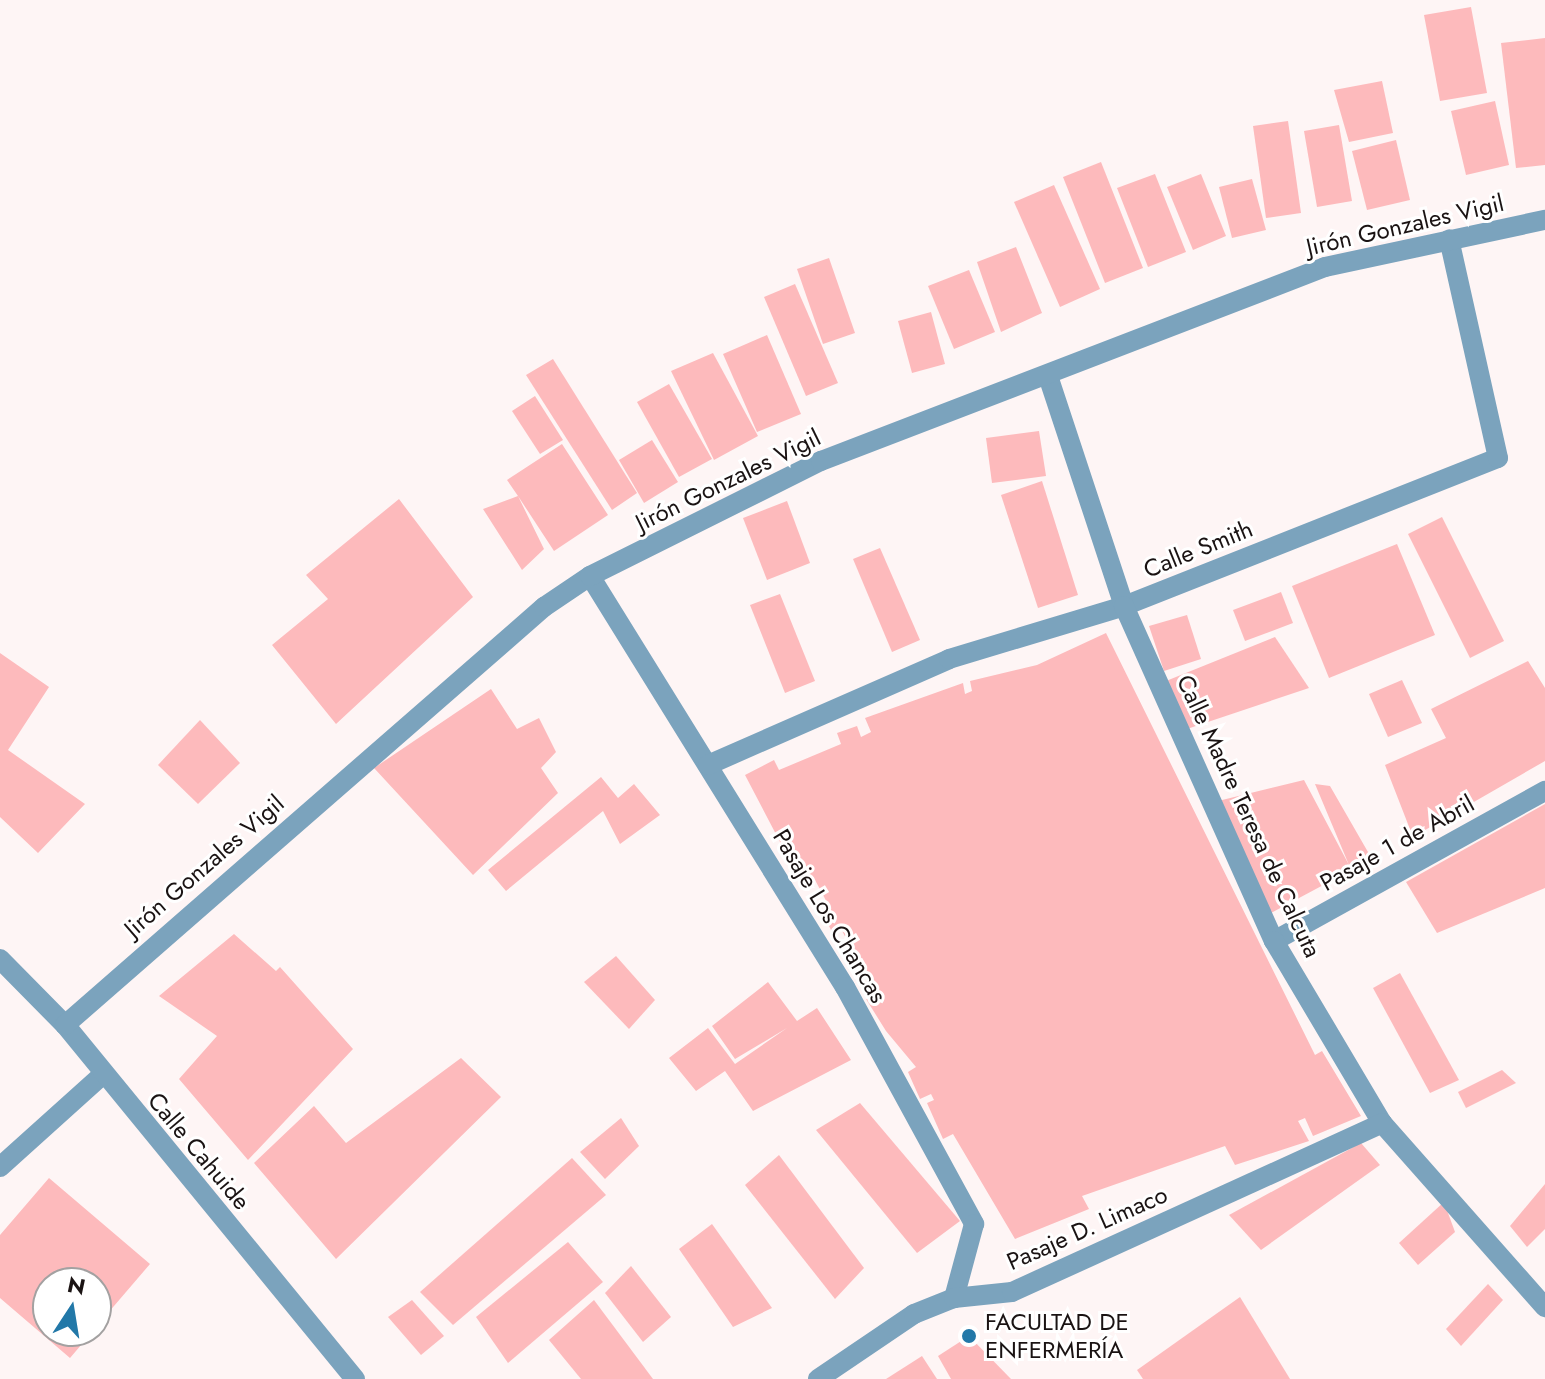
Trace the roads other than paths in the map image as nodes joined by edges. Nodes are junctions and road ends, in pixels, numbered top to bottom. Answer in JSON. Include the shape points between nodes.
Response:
{"nodes":[{"id":1,"x":1545,"y":220,"type":"edge"},
{"id":2,"x":1449,"y":239,"type":"junction"},
{"id":3,"x":1048,"y":376,"type":"junction"},
{"id":4,"x":590,"y":576,"type":"junction"},
{"id":5,"x":1124,"y":606,"type":"junction"},
{"id":6,"x":708,"y":765,"type":"junction"},
{"id":7,"x":1545,"y":791,"type":"edge"},
{"id":8,"x":1274,"y":941,"type":"junction"},
{"id":9,"x":0,"y":959,"type":"edge"},
{"id":10,"x":65,"y":1025,"type":"junction"},
{"id":11,"x":102,"y":1075,"type":"junction"},
{"id":12,"x":1382,"y":1123,"type":"junction"},
{"id":13,"x":0,"y":1167,"type":"edge"},
{"id":14,"x":954,"y":1298,"type":"junction"},
{"id":15,"x":1545,"y":1307,"type":"edge"},
{"id":16,"x":355,"y":1379,"type":"edge"},
{"id":17,"x":818,"y":1379,"type":"edge"}],
"edges":[{"from":1,"to":2,"type":"street","name":"Jirón Gonzales Vigil"},
{"from":2,"to":3,"type":"street","name":"Jirón Gonzales Vigil","via":[[1325,267]]},
{"from":2,"to":5,"type":"street","name":"Calle Smith","via":[[1498,458]]},
{"from":3,"to":4,"type":"street","name":"Jirón Gonzales Vigil","via":[[821,461]]},
{"from":3,"to":5,"type":"street","name":"Calle Madre Teresa de Calcuta"},
{"from":4,"to":6,"type":"street","name":"Pasaje Los Chancas"},
{"from":4,"to":10,"type":"street","name":"Jirón Gonzales Vigil","via":[[544,607]]},
{"from":5,"to":6,"type":"street","name":"Calle Smith","via":[[949,659]]},
{"from":5,"to":8,"type":"street","name":"Calle Madre Teresa de Calcuta"},
{"from":6,"to":14,"type":"street","name":"Pasaje Los Chancas","via":[[845,987],[974,1224]]},
{"from":7,"to":8,"type":"street","name":"Pasaje 1 de Abril"},
{"from":8,"to":12,"type":"street","name":"Calle Madre Teresa de Calcuta"},
{"from":9,"to":10,"type":"street","name":"Calle Cahuide"},
{"from":10,"to":11,"type":"street","name":"Calle Cahuide"},
{"from":11,"to":13,"type":"street"},
{"from":11,"to":16,"type":"street","name":"Calle Cahuide"},
{"from":12,"to":14,"type":"street","name":"Pasaje D. Limaco","via":[[1012,1292]]},
{"from":12,"to":15,"type":"street","name":"Calle Madre Teresa de Calcuta"},
{"from":14,"to":17,"type":"street","name":"Pasaje D. Limaco","via":[[914,1314]]}]}
